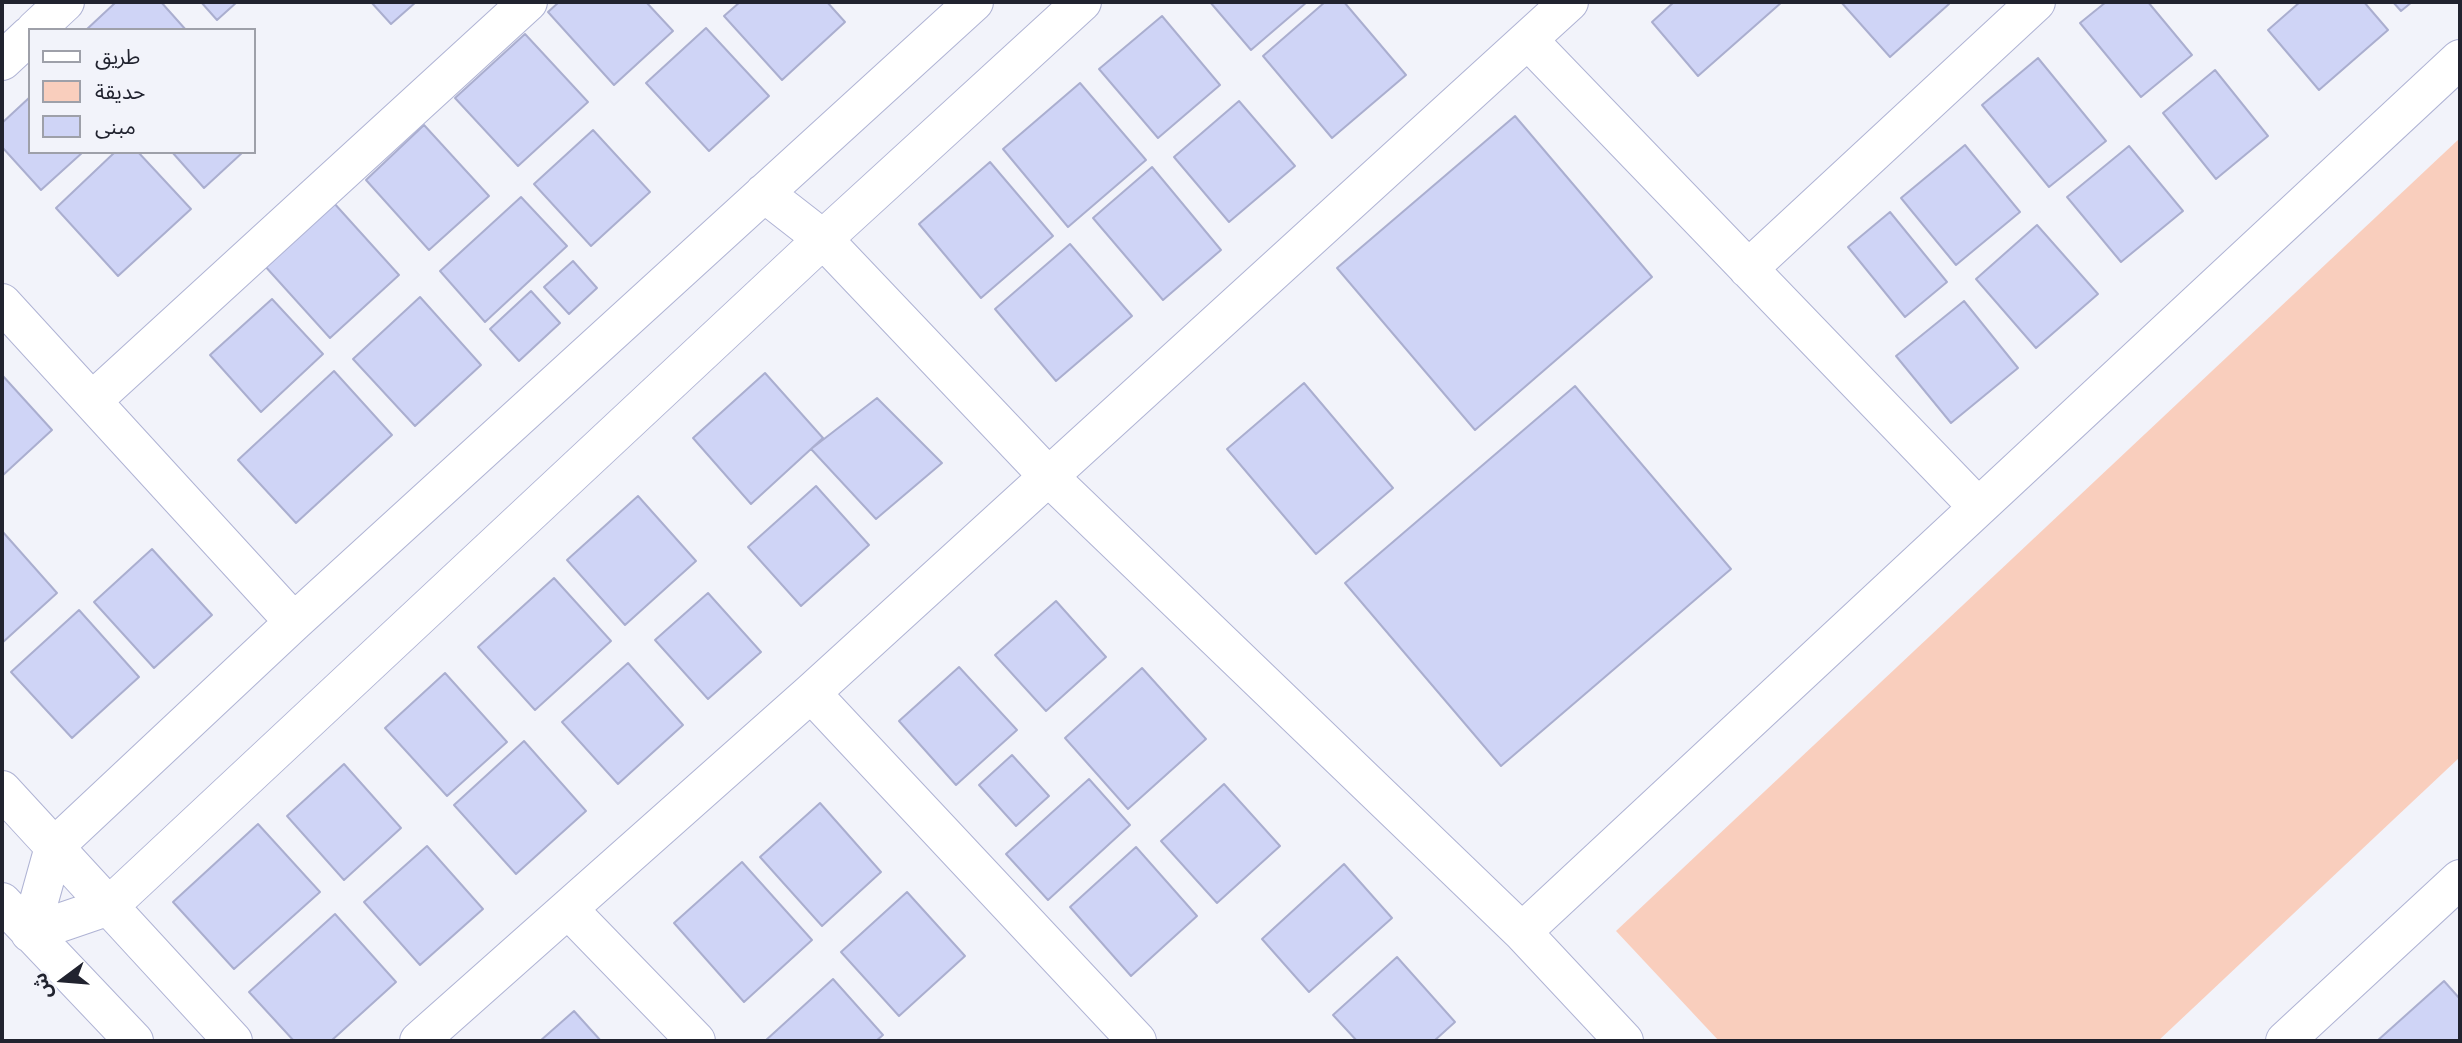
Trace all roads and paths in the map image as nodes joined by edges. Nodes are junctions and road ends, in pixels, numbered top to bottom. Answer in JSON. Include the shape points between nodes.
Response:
{"nodes":[{"id":1,"x":65,"y":2,"type":"edge"},
{"id":2,"x":528,"y":2,"type":"edge"},
{"id":3,"x":974,"y":2,"type":"edge"},
{"id":4,"x":1082,"y":2,"type":"edge"},
{"id":5,"x":1569,"y":2,"type":"edge"},
{"id":6,"x":2036,"y":2,"type":"edge"},
{"id":7,"x":37,"y":28,"type":"edge"},
{"id":8,"x":28,"y":37,"type":"edge"},
{"id":9,"x":1528,"y":40,"type":"junction"},
{"id":10,"x":2460,"y":59,"type":"edge"},
{"id":11,"x":2,"y":61,"type":"edge"},
{"id":12,"x":764,"y":193,"type":"junction"},
{"id":13,"x":823,"y":239,"type":"junction"},
{"id":14,"x":1748,"y":269,"type":"junction"},
{"id":15,"x":2,"y":303,"type":"edge"},
{"id":16,"x":92,"y":401,"type":"junction"},
{"id":17,"x":1049,"y":477,"type":"junction"},
{"id":18,"x":1978,"y":507,"type":"junction"},
{"id":19,"x":294,"y":622,"type":"junction"},
{"id":20,"x":811,"y":694,"type":"junction"},
{"id":21,"x":2,"y":790,"type":"edge"},
{"id":22,"x":54,"y":847,"type":"junction"},
{"id":23,"x":2460,"y":879,"type":"edge"},
{"id":24,"x":2,"y":902,"type":"edge"},
{"id":25,"x":109,"y":906,"type":"junction"},
{"id":26,"x":568,"y":909,"type":"junction"},
{"id":27,"x":1522,"y":932,"type":"junction"},
{"id":28,"x":30,"y":933,"type":"junction"},
{"id":29,"x":134,"y":1041,"type":"edge"},
{"id":30,"x":233,"y":1041,"type":"edge"},
{"id":31,"x":419,"y":1041,"type":"edge"},
{"id":32,"x":696,"y":1041,"type":"edge"},
{"id":33,"x":1137,"y":1041,"type":"edge"},
{"id":34,"x":1624,"y":1041,"type":"edge"},
{"id":35,"x":2285,"y":1041,"type":"edge"}],
"edges":[{"from":1,"to":7,"type":"street"},
{"from":2,"to":16,"type":"street"},
{"from":3,"to":12,"type":"street"},
{"from":4,"to":13,"type":"street"},
{"from":5,"to":9,"type":"street"},
{"from":6,"to":14,"type":"street"},
{"from":8,"to":11,"type":"street"},
{"from":9,"to":14,"type":"street"},
{"from":9,"to":17,"type":"street"},
{"from":10,"to":18,"type":"street"},
{"from":12,"to":13,"type":"street"},
{"from":12,"to":19,"type":"street"},
{"from":13,"to":17,"type":"street"},
{"from":13,"to":25,"type":"street"},
{"from":14,"to":18,"type":"street"},
{"from":15,"to":16,"type":"street"},
{"from":16,"to":19,"type":"street"},
{"from":17,"to":20,"type":"street"},
{"from":17,"to":27,"type":"street"},
{"from":18,"to":27,"type":"street"},
{"from":19,"to":22,"type":"street"},
{"from":20,"to":26,"type":"street"},
{"from":20,"to":33,"type":"street"},
{"from":21,"to":22,"type":"street"},
{"from":22,"to":25,"type":"street"},
{"from":22,"to":28,"type":"street"},
{"from":23,"to":35,"type":"street"},
{"from":24,"to":28,"type":"street"},
{"from":25,"to":28,"type":"street"},
{"from":25,"to":30,"type":"street"},
{"from":26,"to":31,"type":"street"},
{"from":26,"to":32,"type":"street"},
{"from":27,"to":34,"type":"street"},
{"from":28,"to":29,"type":"street"}]}
